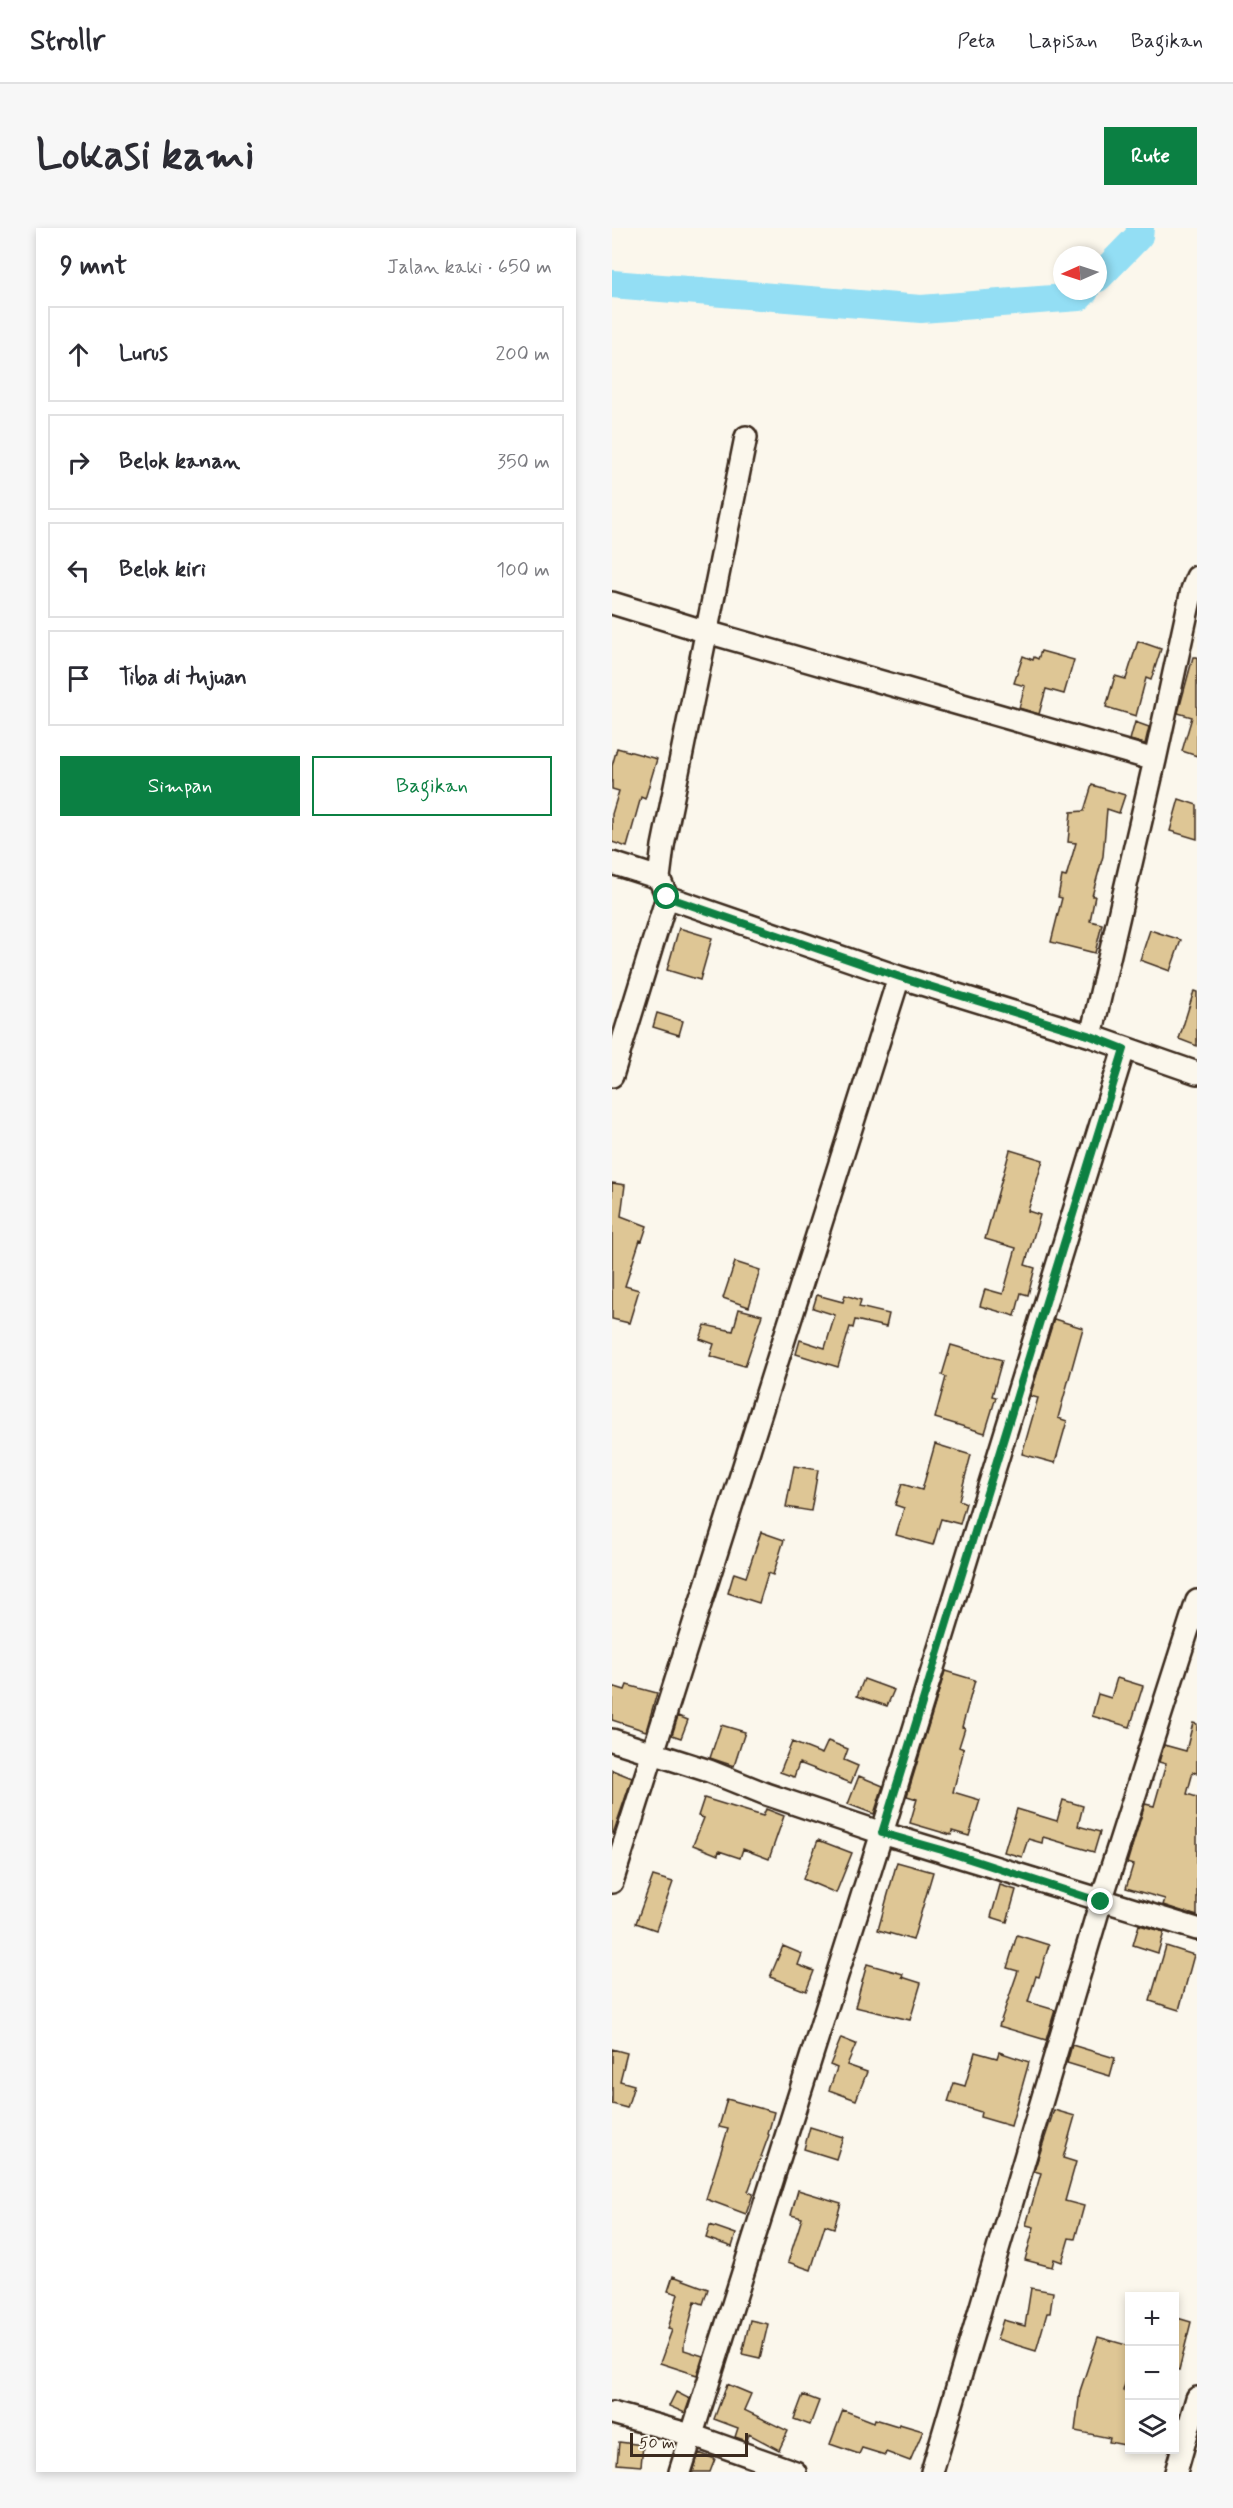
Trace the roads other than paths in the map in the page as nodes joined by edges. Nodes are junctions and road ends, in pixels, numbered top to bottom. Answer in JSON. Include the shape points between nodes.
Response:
{"nodes":[{"id":1,"x":746,"y":437,"type":"dead end"},
{"id":2,"x":1197,"y":577,"type":"edge"},
{"id":3,"x":612,"y":603,"type":"edge"},
{"id":4,"x":707,"y":632,"type":"junction"},
{"id":5,"x":1155,"y":760,"type":"junction"},
{"id":6,"x":612,"y":863,"type":"edge"},
{"id":7,"x":663,"y":888,"type":"junction"},
{"id":8,"x":900,"y":977,"type":"junction"},
{"id":9,"x":1091,"y":1036,"type":"junction"},
{"id":10,"x":1124,"y":1049,"type":"junction"},
{"id":11,"x":1197,"y":1073,"type":"edge"},
{"id":12,"x":612,"y":1076,"type":"edge"},
{"id":13,"x":1197,"y":1601,"type":"edge"},
{"id":14,"x":612,"y":1740,"type":"edge"},
{"id":15,"x":652,"y":1753,"type":"junction"},
{"id":16,"x":882,"y":1833,"type":"junction"},
{"id":17,"x":612,"y":1882,"type":"edge"},
{"id":18,"x":1101,"y":1902,"type":"junction"},
{"id":19,"x":1197,"y":1929,"type":"edge"},
{"id":20,"x":1197,"y":2398,"type":"edge"},
{"id":21,"x":612,"y":2413,"type":"edge"},
{"id":22,"x":691,"y":2435,"type":"junction"},
{"id":23,"x":1190,"y":2453,"type":"edge"},
{"id":24,"x":680,"y":2472,"type":"edge"},
{"id":25,"x":795,"y":2472,"type":"edge"},
{"id":26,"x":932,"y":2472,"type":"edge"},
{"id":27,"x":1176,"y":2472,"type":"edge"}],
"edges":[{"from":1,"to":4,"type":"street"},
{"from":2,"to":5,"type":"street"},
{"from":3,"to":4,"type":"street"},
{"from":4,"to":5,"type":"street"},
{"from":4,"to":7,"type":"street","via":[[663,846]]},
{"from":5,"to":9,"type":"street"},
{"from":6,"to":7,"type":"street"},
{"from":7,"to":8,"type":"street"},
{"from":7,"to":12,"type":"street"},
{"from":8,"to":9,"type":"street"},
{"from":8,"to":15,"type":"street"},
{"from":9,"to":10,"type":"street"},
{"from":10,"to":11,"type":"street"},
{"from":10,"to":16,"type":"street"},
{"from":13,"to":18,"type":"street"},
{"from":14,"to":15,"type":"street"},
{"from":15,"to":16,"type":"street"},
{"from":15,"to":17,"type":"street"},
{"from":16,"to":18,"type":"street"},
{"from":16,"to":22,"type":"street"},
{"from":18,"to":19,"type":"street"},
{"from":18,"to":26,"type":"street"},
{"from":20,"to":23,"type":"street"},
{"from":21,"to":22,"type":"street"},
{"from":22,"to":24,"type":"street"},
{"from":22,"to":25,"type":"street"},
{"from":23,"to":27,"type":"street"}]}
